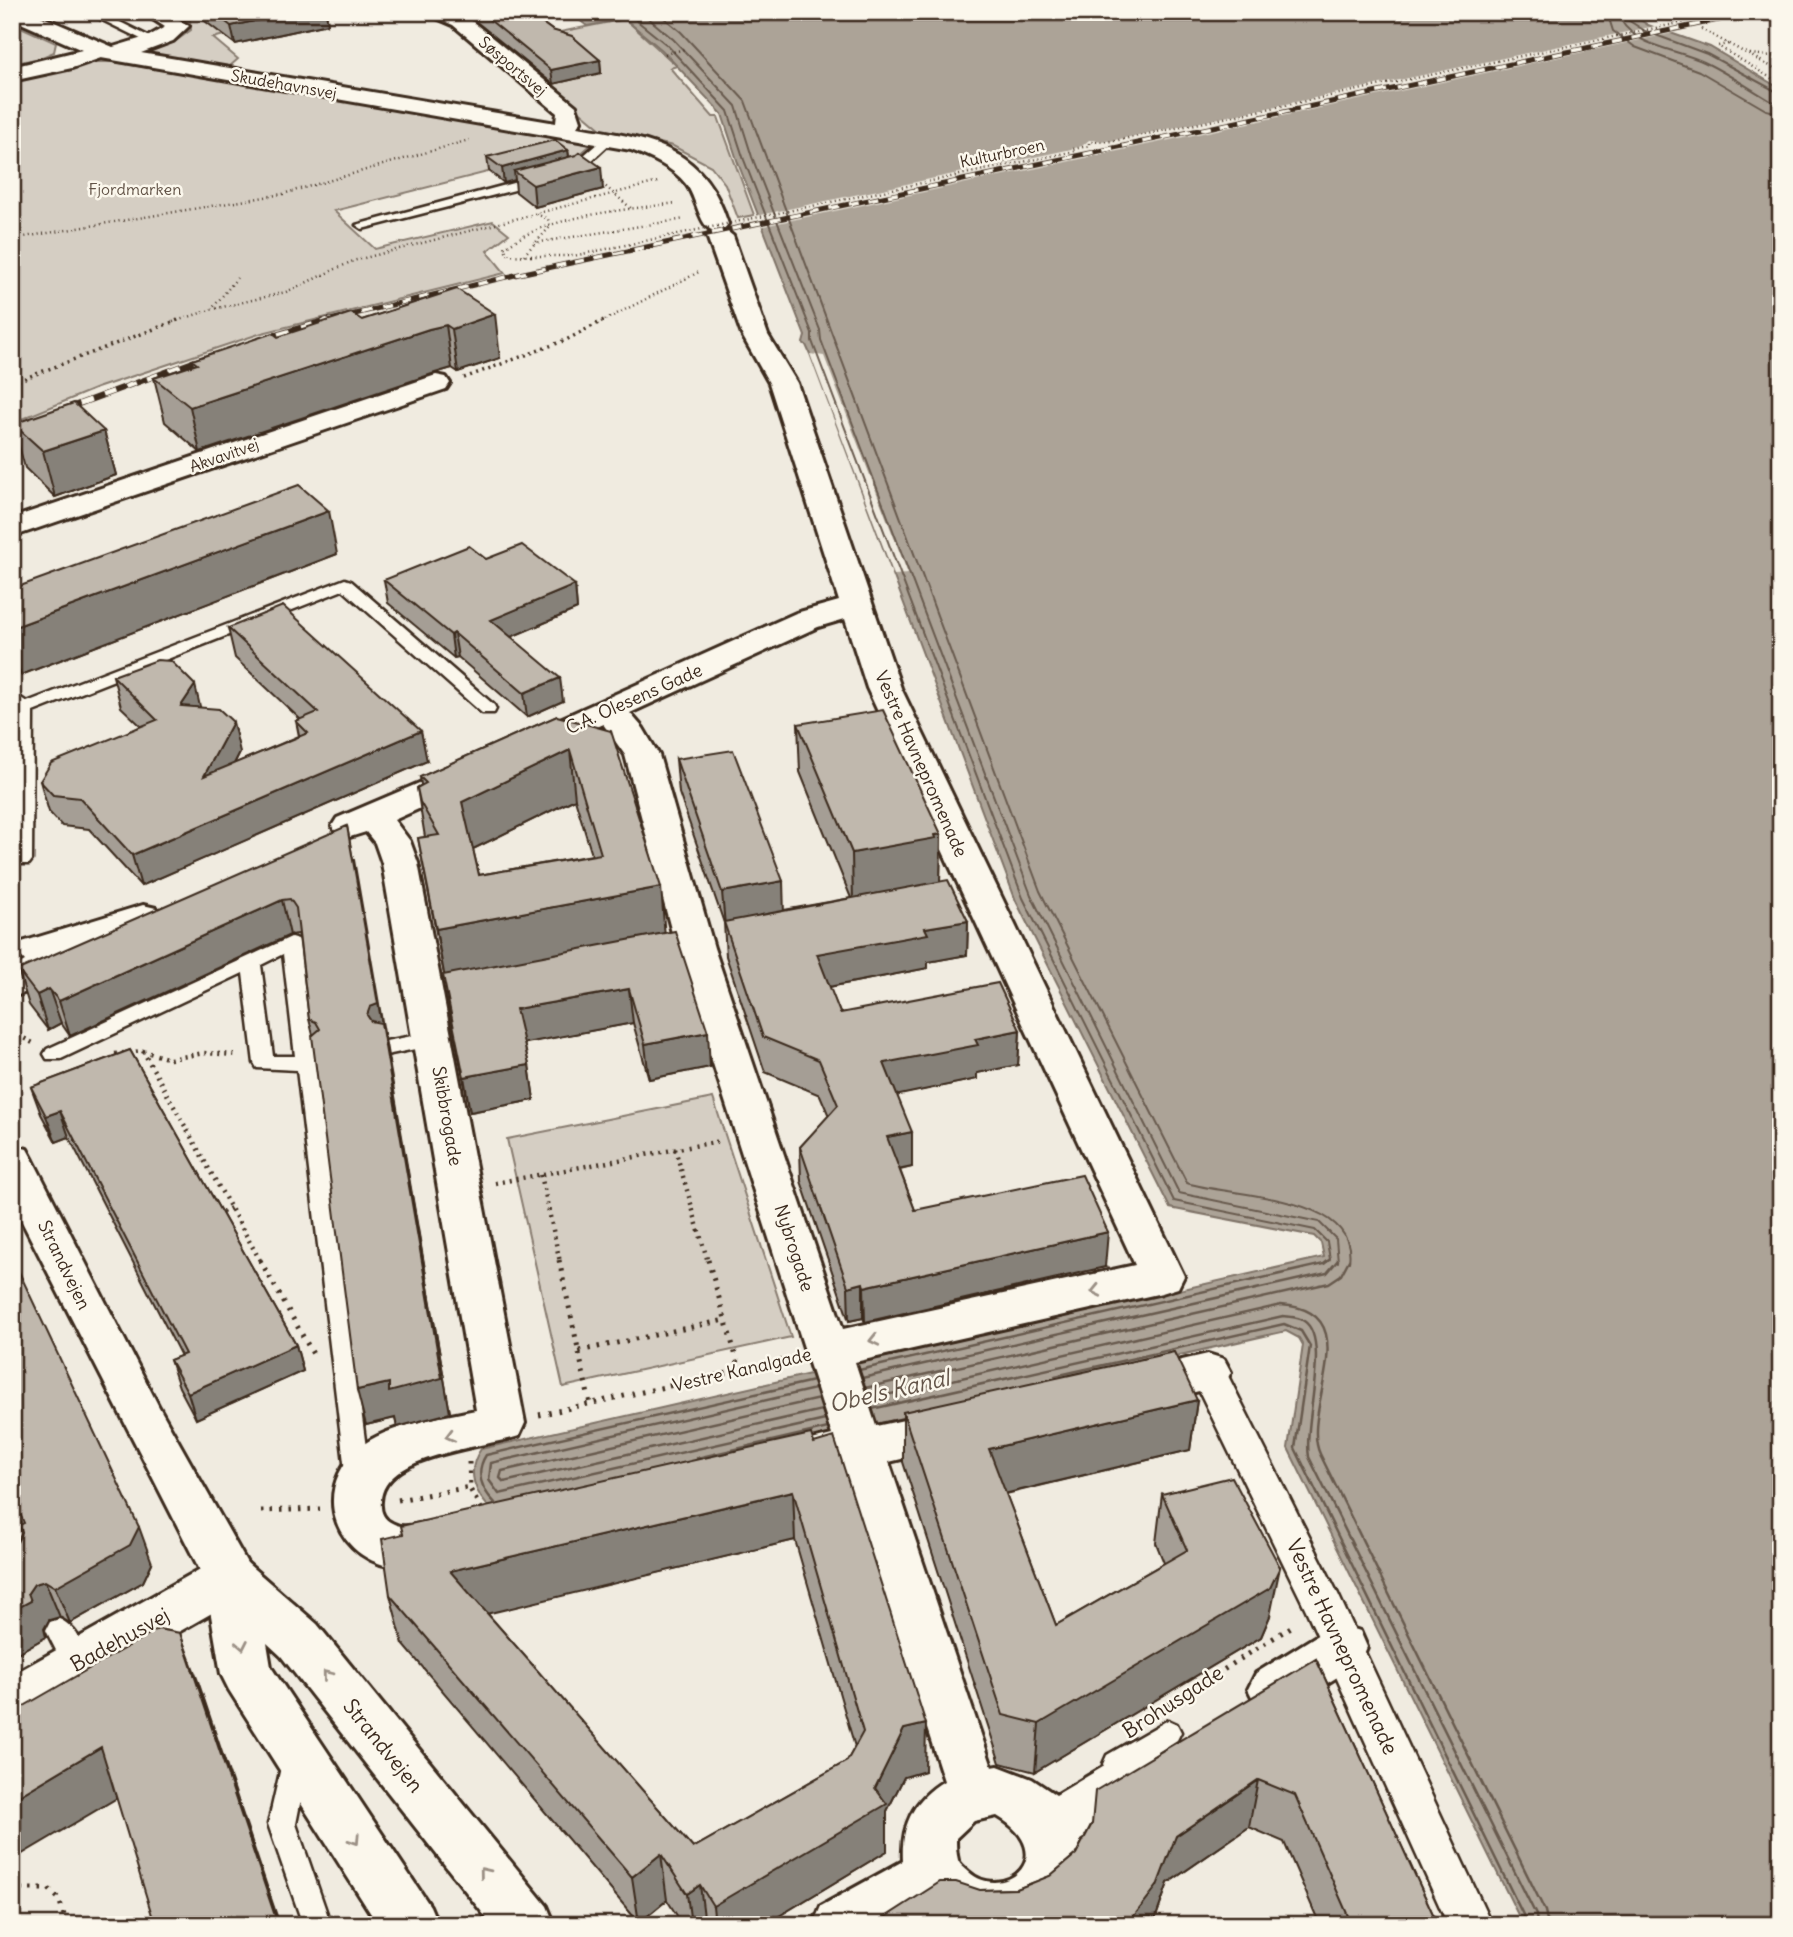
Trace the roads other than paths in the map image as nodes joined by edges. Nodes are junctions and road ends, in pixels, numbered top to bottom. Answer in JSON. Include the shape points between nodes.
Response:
{"nodes":[{"id":1,"x":13,"y":12,"type":"edge"},
{"id":2,"x":91,"y":12,"type":"edge"},
{"id":3,"x":152,"y":12,"type":"edge"},
{"id":4,"x":439,"y":12,"type":"edge"},
{"id":5,"x":153,"y":41,"type":"junction"},
{"id":6,"x":106,"y":53,"type":"junction"},
{"id":7,"x":12,"y":74,"type":"edge"},
{"id":8,"x":563,"y":130,"type":"junction"},
{"id":9,"x":609,"y":139,"type":"junction"},
{"id":10,"x":362,"y":225,"type":"dead end"},
{"id":11,"x":436,"y":383,"type":"road end"},
{"id":12,"x":12,"y":528,"type":"edge"},
{"id":13,"x":858,"y":608,"type":"junction"},
{"id":14,"x":19,"y":703,"type":"edge"},
{"id":15,"x":488,"y":709,"type":"dead end"},
{"id":16,"x":609,"y":710,"type":"junction"},
{"id":17,"x":372,"y":816,"type":"junction"},
{"id":18,"x":315,"y":841,"type":"edge"},
{"id":19,"x":23,"y":860,"type":"dead end"},
{"id":20,"x":709,"y":946,"type":"junction"},
{"id":21,"x":655,"y":956,"type":"edge"},
{"id":22,"x":12,"y":959,"type":"edge"},
{"id":23,"x":251,"y":962,"type":"junction"},
{"id":24,"x":12,"y":984,"type":"edge"},
{"id":25,"x":433,"y":1039,"type":"junction"},
{"id":26,"x":387,"y":1048,"type":"edge"},
{"id":27,"x":54,"y":1054,"type":"road end"},
{"id":28,"x":311,"y":1063,"type":"junction"},
{"id":29,"x":12,"y":1160,"type":"edge"},
{"id":30,"x":1162,"y":1276,"type":"joint"},
{"id":31,"x":830,"y":1357,"type":"junction"},
{"id":32,"x":1208,"y":1372,"type":"joint"},
{"id":33,"x":1087,"y":1398,"type":"edge"},
{"id":34,"x":994,"y":1419,"type":"edge"},
{"id":35,"x":859,"y":1444,"type":"junction"},
{"id":36,"x":753,"y":1472,"type":"edge"},
{"id":37,"x":357,"y":1496,"type":"junction"},
{"id":38,"x":497,"y":1529,"type":"edge"},
{"id":39,"x":229,"y":1578,"type":"junction"},
{"id":40,"x":1333,"y":1626,"type":"junction"},
{"id":41,"x":12,"y":1704,"type":"edge"},
{"id":42,"x":297,"y":1752,"type":"junction"},
{"id":43,"x":974,"y":1792,"type":"junction"},
{"id":44,"x":1044,"y":1821,"type":"junction"},
{"id":45,"x":941,"y":1900,"type":"edge"},
{"id":46,"x":1033,"y":1913,"type":"edge"},
{"id":47,"x":317,"y":1925,"type":"edge"},
{"id":48,"x":410,"y":1925,"type":"edge"},
{"id":49,"x":527,"y":1925,"type":"edge"},
{"id":50,"x":841,"y":1925,"type":"edge"},
{"id":51,"x":1470,"y":1925,"type":"edge"}],
"edges":[{"from":1,"to":6,"type":"street","name":"Skudehavnsvej"},
{"from":2,"to":5,"type":"lane"},
{"from":3,"to":5,"type":"street","via":[[178,26]]},
{"from":4,"to":8,"type":"street","name":"Søsportsvej","via":[[460,21],[568,111],[569,121]]},
{"from":5,"to":6,"type":"street"},
{"from":6,"to":7,"type":"street"},
{"from":6,"to":8,"type":"street","name":"Skudehavnsvej"},
{"from":8,"to":9,"type":"street","name":"Vestre Havnepromenade"},
{"from":9,"to":10,"type":"lane","via":[[573,171]]},
{"from":9,"to":13,"type":"street","name":"Vestre Havnepromenade","via":[[659,152],[691,173],[717,226],[755,335],[783,383]]},
{"from":11,"to":12,"type":"street","name":"Akvavitvej"},
{"from":13,"to":16,"type":"street","name":"C.A. Olesens Gade","via":[[807,620]]},
{"from":13,"to":30,"type":"street","name":"Vestre Havnepromenade","via":[[884,688],[966,895]]},
{"from":14,"to":15,"type":"lane","via":[[345,584]]},
{"from":14,"to":19,"type":"lane"},
{"from":16,"to":17,"type":"street","name":"C.A. Olesens Gade"},
{"from":16,"to":20,"type":"street","name":"Nybrogade","via":[[642,755]]},
{"from":17,"to":18,"type":"street","name":"C.A. Olesens Gade"},
{"from":17,"to":25,"type":"street","name":"Skibbrogade","via":[[392,841],[439,996]]},
{"from":20,"to":21,"type":"street"},
{"from":20,"to":31,"type":"street","name":"Nybrogade","via":[[756,1134]]},
{"from":22,"to":24,"type":"street","via":[[155,912]]},
{"from":23,"to":27,"type":"lane"},
{"from":23,"to":28,"type":"lane","via":[[264,1063]]},
{"from":23,"to":28,"type":"lane","via":[[291,943]]},
{"from":25,"to":26,"type":"lane"},
{"from":25,"to":37,"type":"street","name":"Skibbrogade","one_way":true,"via":[[460,1190],[489,1427],[397,1449],[376,1462]]},
{"from":28,"to":37,"type":"lane"},
{"from":29,"to":39,"type":"street","name":"Strandvejen"},
{"from":30,"to":31,"type":"street","name":"Vestre Kanalgade","one_way":true},
{"from":31,"to":35,"type":"street","name":"Nybrogade"},
{"from":32,"to":33,"type":"street"},
{"from":32,"to":40,"type":"street","name":"Vestre Havnepromenade"},
{"from":34,"to":35,"type":"street"},
{"from":35,"to":36,"type":"street"},
{"from":35,"to":43,"type":"street","name":"Nybrogade"},
{"from":37,"to":38,"type":"street","via":[[362,1528],[382,1543],[411,1548]]},
{"from":39,"to":41,"type":"street","name":"Badehusvej","via":[[69,1646]]},
{"from":39,"to":42,"type":"street","name":"Strandvejen","one_way":true,"via":[[247,1674]]},
{"from":49,"to":39,"type":"street","name":"Strandvejen","one_way":true,"via":[[299,1640]]},
{"from":40,"to":44,"type":"street"},
{"from":40,"to":51,"type":"street","name":"Vestre Havnepromenade"},
{"from":42,"to":47,"type":"lane","via":[[282,1824]]},
{"from":42,"to":48,"type":"street","name":"Strandvejen","one_way":true},
{"from":43,"to":44,"type":"street","via":[[998,1791],[1021,1799]]},
{"from":43,"to":45,"type":"street","via":[[959,1798],[937,1818],[929,1835],[928,1854]]},
{"from":44,"to":46,"type":"street","via":[[1054,1849]]},
{"from":45,"to":46,"type":"street"},
{"from":45,"to":50,"type":"street"}]}
